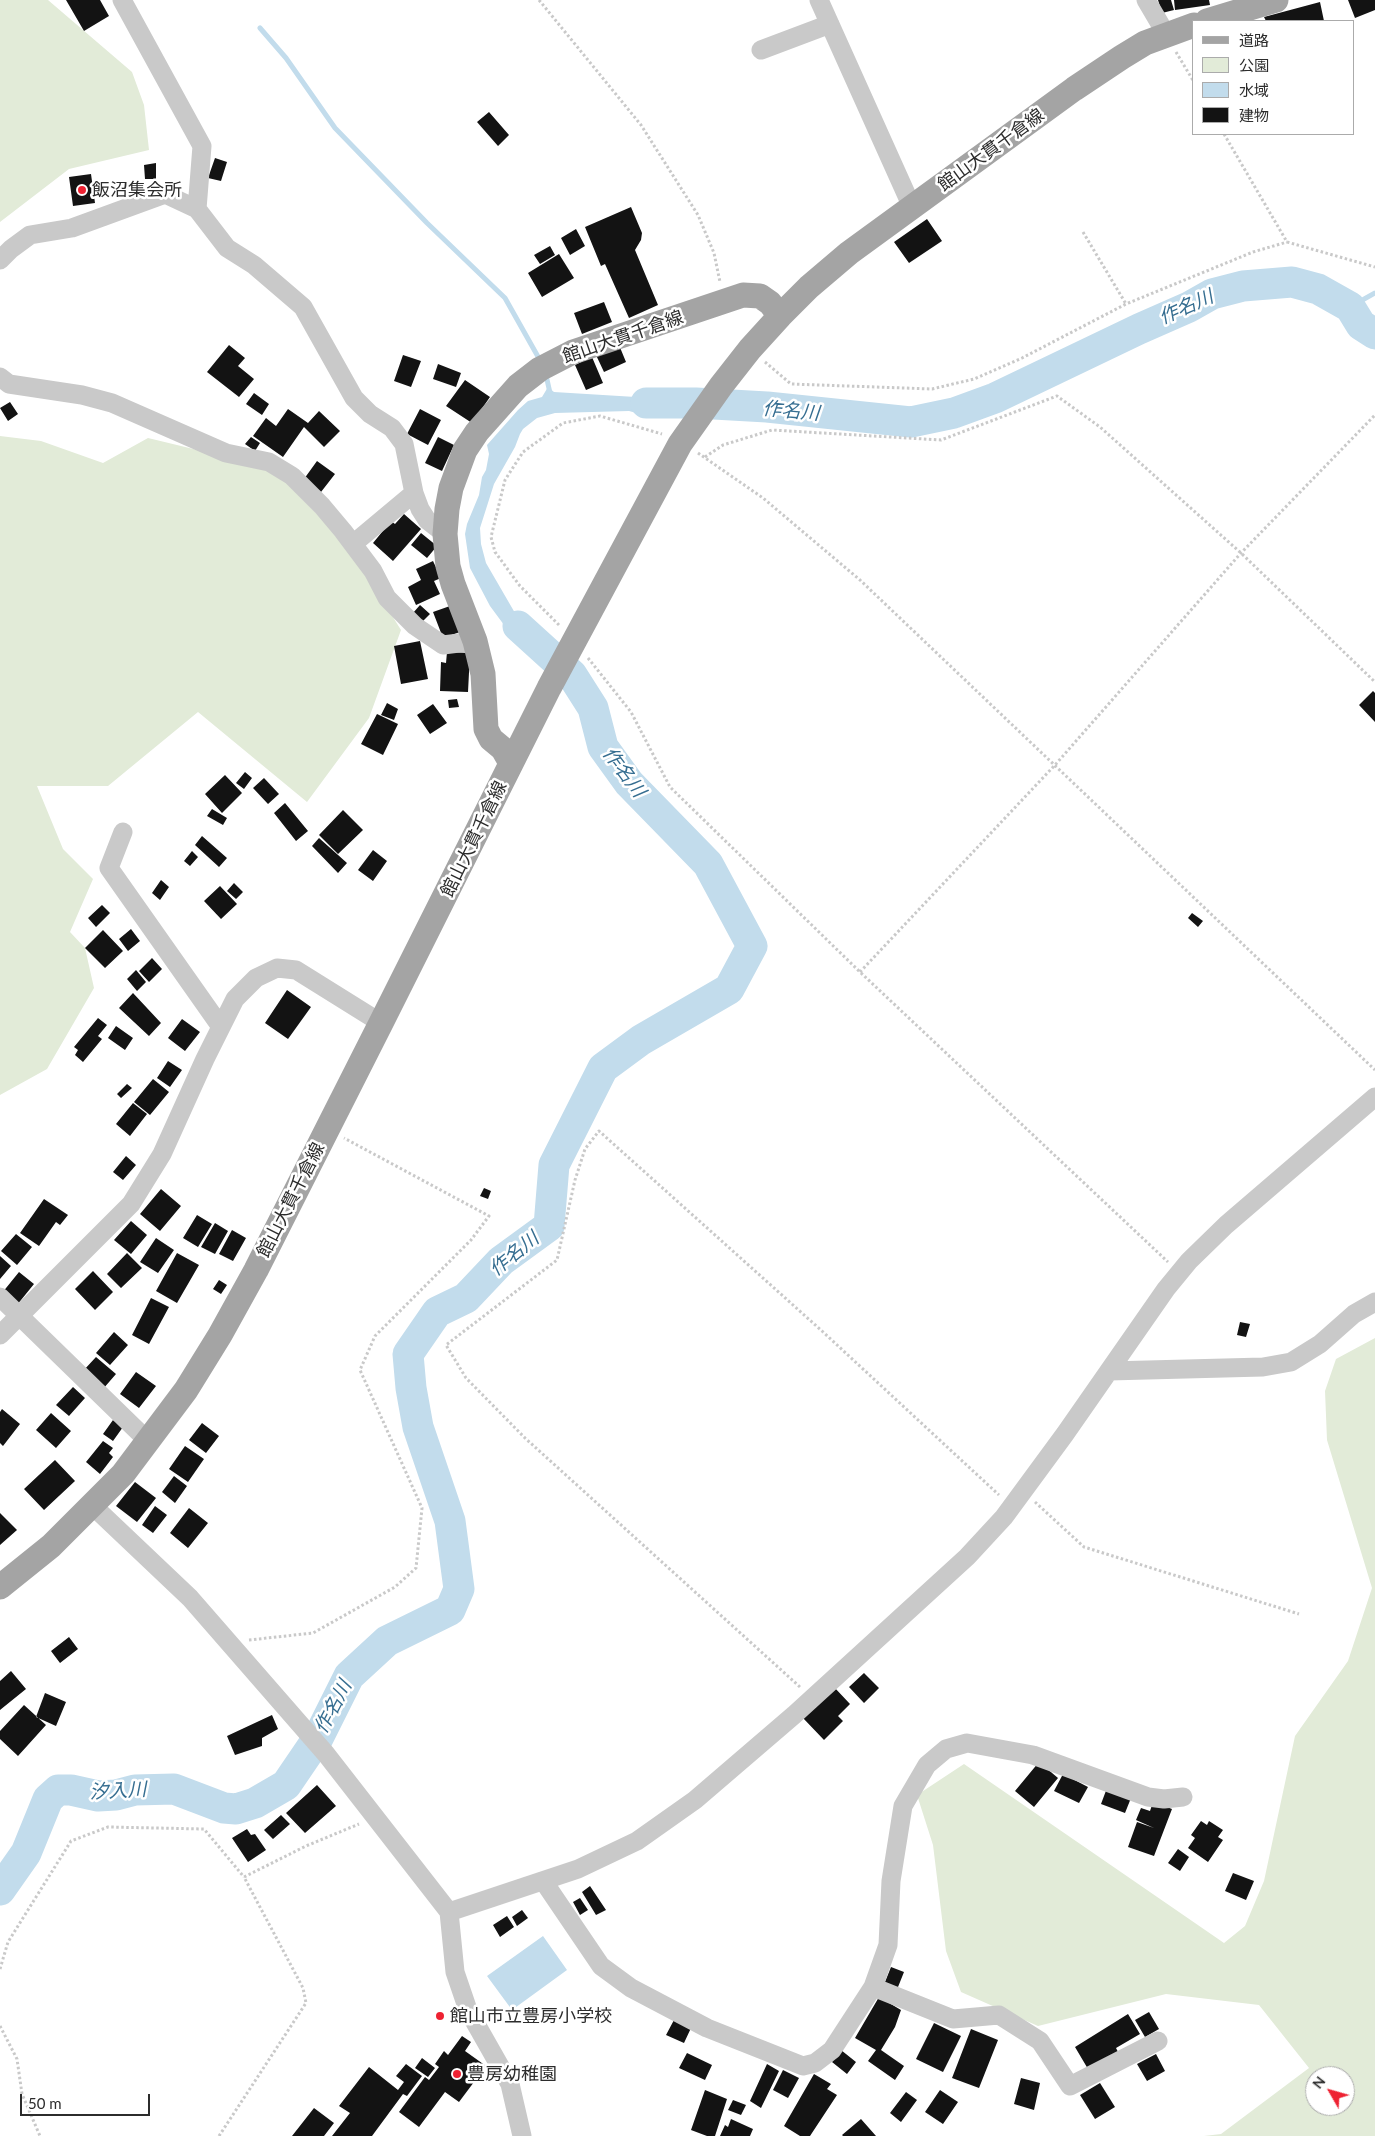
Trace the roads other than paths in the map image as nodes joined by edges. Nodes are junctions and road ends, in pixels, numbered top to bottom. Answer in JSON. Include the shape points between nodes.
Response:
{"nodes":[{"id":1,"x":122,"y":0,"type":"edge"},
{"id":2,"x":820,"y":0,"type":"edge"},
{"id":3,"x":1146,"y":0,"type":"edge"},
{"id":4,"x":1276,"y":0,"type":"edge"},
{"id":5,"x":1210,"y":20,"type":"edge"},
{"id":6,"x":830,"y":24,"type":"junction"},
{"id":7,"x":1192,"y":26,"type":"edge"},
{"id":8,"x":1166,"y":34,"type":"junction"},
{"id":9,"x":761,"y":50,"type":"dead end"},
{"id":10,"x":912,"y":207,"type":"junction"},
{"id":11,"x":197,"y":209,"type":"junction"},
{"id":12,"x":0,"y":260,"type":"edge"},
{"id":13,"x":780,"y":316,"type":"junction"},
{"id":14,"x":0,"y":377,"type":"edge"},
{"id":15,"x":414,"y":493,"type":"junction"},
{"id":16,"x":445,"y":534,"type":"junction"},
{"id":17,"x":353,"y":544,"type":"junction"},
{"id":18,"x":475,"y":641,"type":"junction"},
{"id":19,"x":511,"y":763,"type":"junction"},
{"id":20,"x":123,"y":832,"type":"dead end"},
{"id":21,"x":381,"y":1024,"type":"junction"},
{"id":22,"x":221,"y":1027,"type":"junction"},
{"id":23,"x":1375,"y":1097,"type":"edge"},
{"id":24,"x":0,"y":1297,"type":"edge"},
{"id":25,"x":1375,"y":1302,"type":"edge"},
{"id":26,"x":19,"y":1314,"type":"junction"},
{"id":27,"x":0,"y":1335,"type":"edge"},
{"id":28,"x":1109,"y":1371,"type":"junction"},
{"id":29,"x":149,"y":1442,"type":"junction"},
{"id":30,"x":93,"y":1506,"type":"junction"},
{"id":31,"x":0,"y":1587,"type":"edge"},
{"id":32,"x":1183,"y":1797,"type":"dead end"},
{"id":33,"x":544,"y":1882,"type":"junction"},
{"id":34,"x":449,"y":1912,"type":"junction"},
{"id":35,"x":873,"y":1987,"type":"junction"},
{"id":36,"x":1158,"y":2041,"type":"dead end"},
{"id":37,"x":522,"y":2136,"type":"edge"}],
"edges":[{"from":1,"to":11,"type":"street","via":[[202,146]]},
{"from":2,"to":6,"type":"street"},
{"from":3,"to":8,"type":"street"},
{"from":4,"to":5,"type":"main road"},
{"from":6,"to":9,"type":"street"},
{"from":6,"to":10,"type":"street"},
{"from":7,"to":8,"type":"main road","name":"館山大貫千倉線"},
{"from":8,"to":10,"type":"main road","name":"館山大貫千倉線","via":[[1144,43],[1074,89]]},
{"from":10,"to":13,"type":"main road","name":"館山大貫千倉線","via":[[829,269]]},
{"from":11,"to":12,"type":"street","via":[[165,194],[72,228],[30,235]]},
{"from":11,"to":15,"type":"street","via":[[227,248],[254,265],[303,307],[354,398],[370,414],[392,428],[404,444]]},
{"from":13,"to":16,"type":"main road","name":"館山大貫千倉線","via":[[760,296],[743,296],[581,349],[543,367],[497,407],[465,450],[451,488]]},
{"from":13,"to":19,"type":"main road","name":"館山大貫千倉線","via":[[721,386],[685,438],[548,688]]},
{"from":14,"to":17,"type":"street","via":[[9,384],[112,403],[226,453],[269,462],[292,476]]},
{"from":15,"to":16,"type":"street","via":[[427,520]]},
{"from":15,"to":17,"type":"street"},
{"from":16,"to":18,"type":"main road","name":"館山大貫千倉線","via":[[453,584]]},
{"from":17,"to":18,"type":"street","via":[[388,598],[414,626],[443,645]]},
{"from":18,"to":19,"type":"main road","name":"館山大貫千倉線","via":[[483,674],[486,729]]},
{"from":19,"to":21,"type":"main road","name":"館山大貫千倉線"},
{"from":20,"to":22,"type":"street","via":[[109,868]]},
{"from":21,"to":22,"type":"street","via":[[296,970],[277,968],[256,978],[235,999]]},
{"from":21,"to":29,"type":"main road","name":"館山大貫千倉線","via":[[256,1270],[186,1390]]},
{"from":22,"to":26,"type":"street","via":[[162,1154],[131,1204]]},
{"from":23,"to":28,"type":"street","via":[[1226,1225],[1179,1273]]},
{"from":24,"to":26,"type":"street"},
{"from":25,"to":28,"type":"street","via":[[1291,1362],[1263,1367]]},
{"from":26,"to":27,"type":"street"},
{"from":26,"to":29,"type":"street"},
{"from":28,"to":33,"type":"street","via":[[1012,1507],[966,1557],[812,1698],[715,1784],[637,1841]]},
{"from":29,"to":30,"type":"main road","name":"館山大貫千倉線"},
{"from":30,"to":31,"type":"main road","name":"館山大貫千倉線","via":[[51,1546]]},
{"from":30,"to":34,"type":"street","via":[[190,1598],[326,1754]]},
{"from":32,"to":35,"type":"street","via":[[1148,1797],[1033,1755],[967,1743],[946,1749],[927,1765],[903,1806],[891,1881],[888,1945]]},
{"from":33,"to":34,"type":"street"},
{"from":33,"to":35,"type":"street","via":[[600,1966],[624,1983],[707,2028],[803,2066],[815,2063],[832,2050]]},
{"from":34,"to":37,"type":"street","via":[[455,1972],[468,2010],[510,2084]]},
{"from":35,"to":36,"type":"street","via":[[953,2019],[999,2014],[1040,2041],[1070,2086]]}]}
